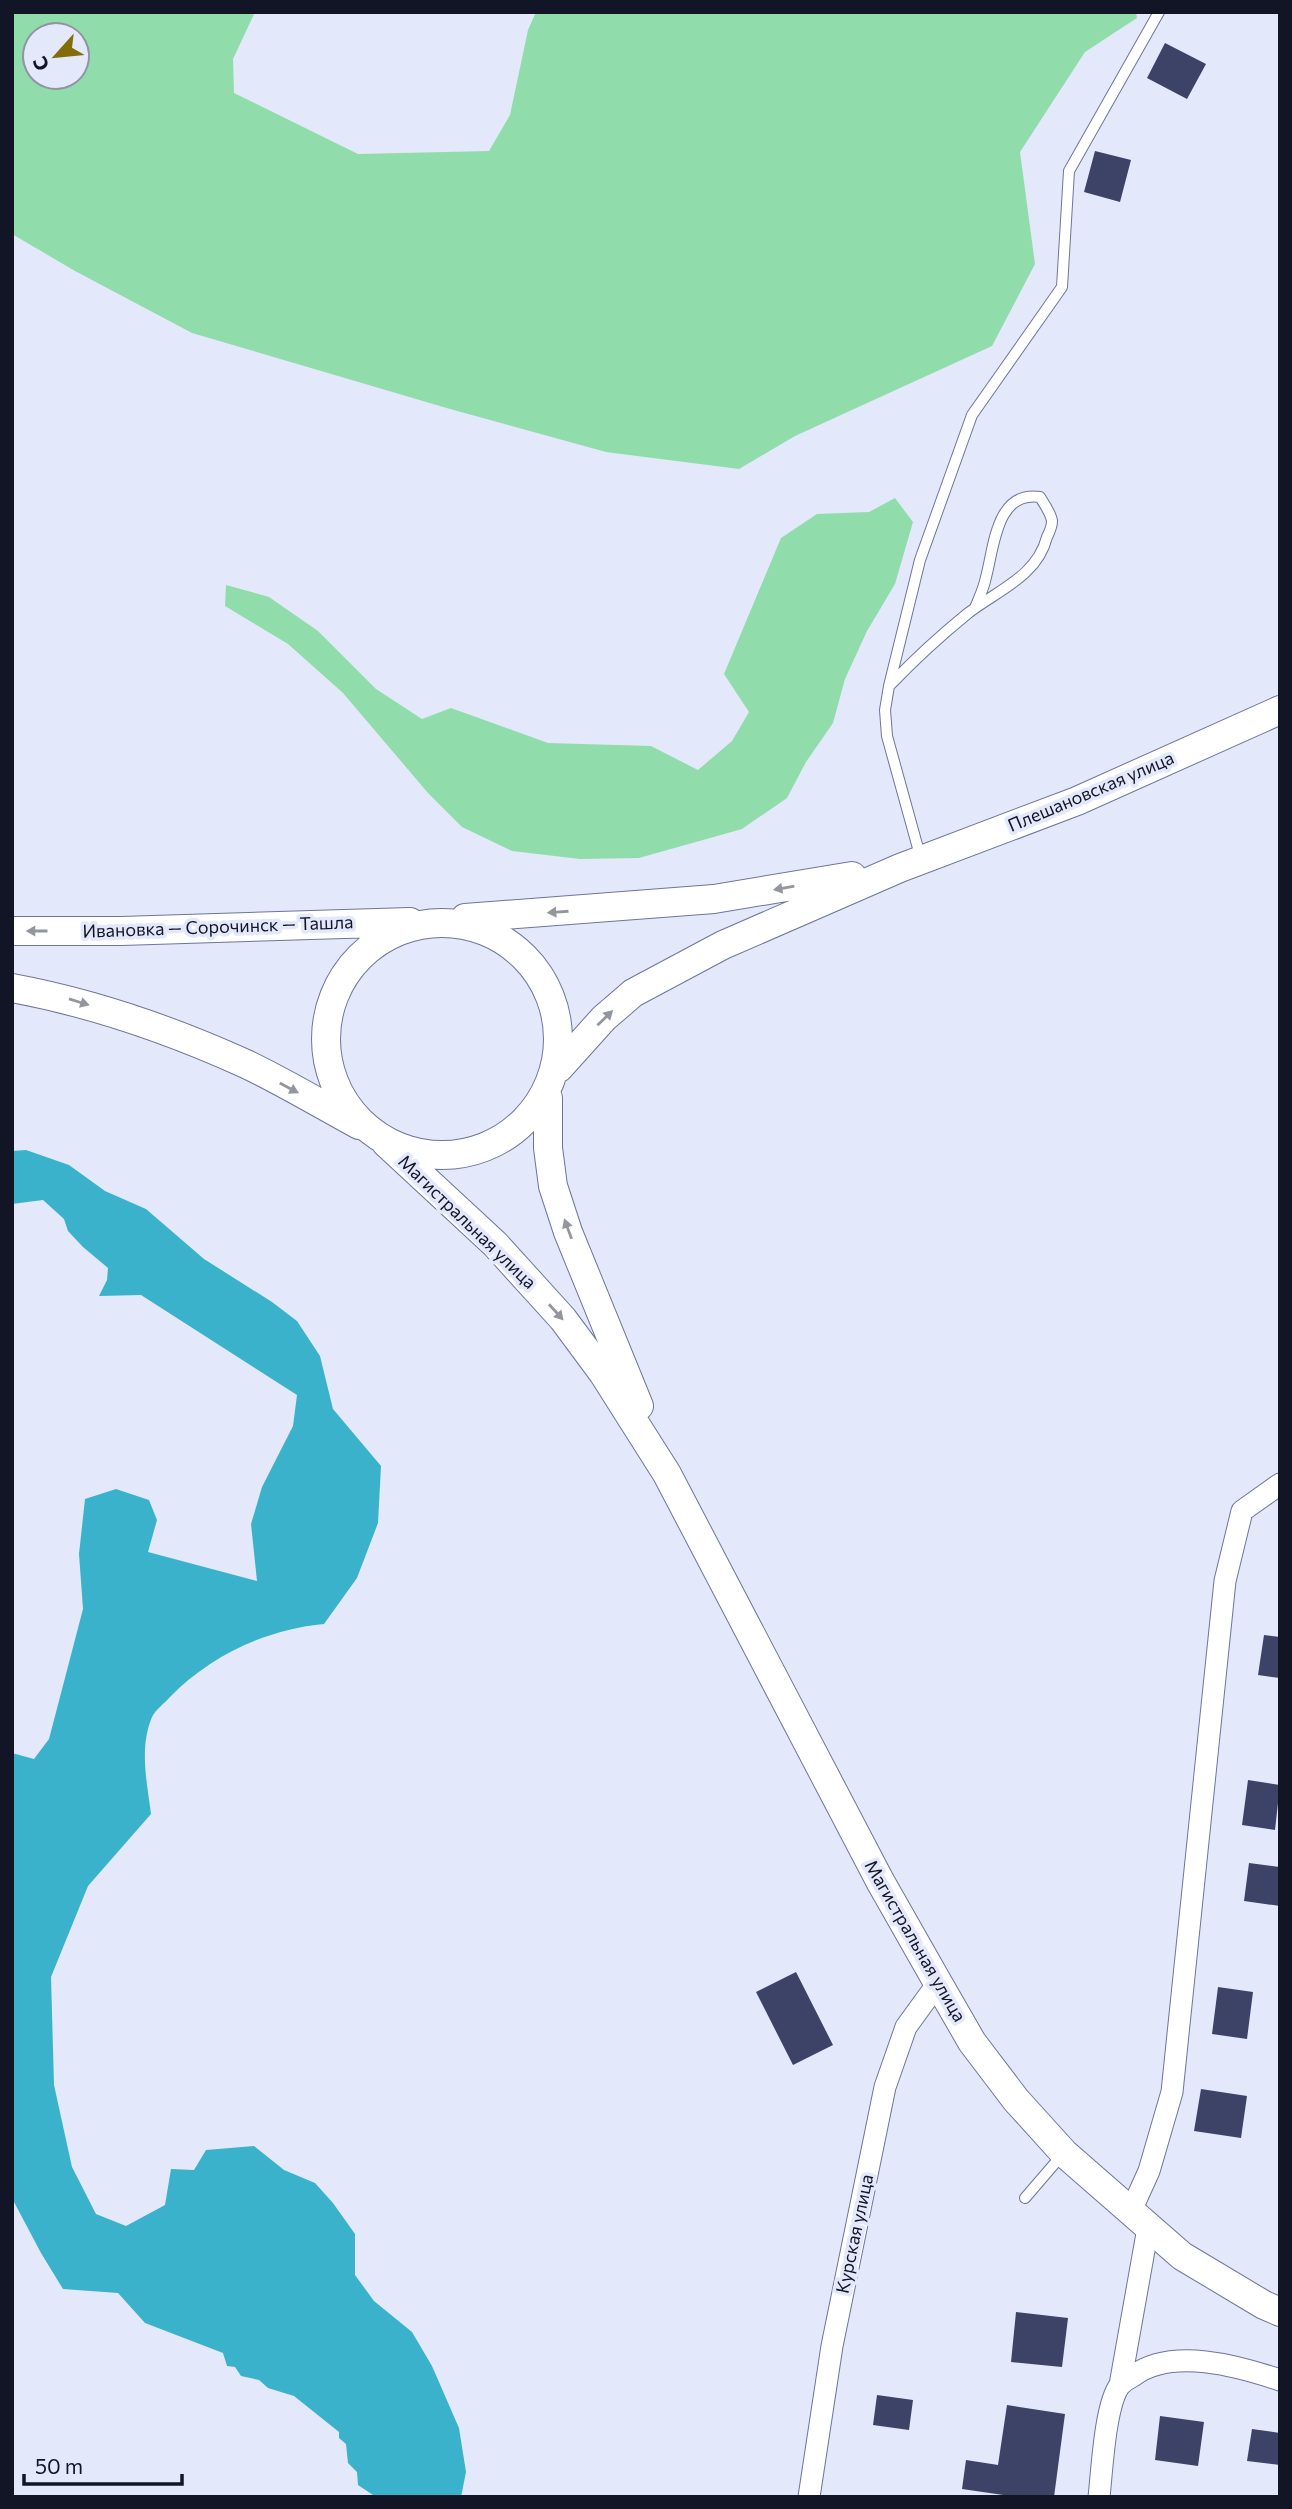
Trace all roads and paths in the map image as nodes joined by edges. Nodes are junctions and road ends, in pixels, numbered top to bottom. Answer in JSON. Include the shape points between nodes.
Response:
{"nodes":[{"id":1,"x":1159,"y":12,"type":"edge"},
{"id":2,"x":975,"y":608,"type":"junction"},
{"id":3,"x":889,"y":686,"type":"junction"},
{"id":4,"x":1280,"y":710,"type":"edge"},
{"id":5,"x":911,"y":864,"type":"junction"},
{"id":6,"x":437,"y":920,"type":"junction"},
{"id":7,"x":12,"y":931,"type":"edge"},
{"id":8,"x":12,"y":988,"type":"edge"},
{"id":9,"x":559,"y":1068,"type":"junction"},
{"id":10,"x":548,"y":1098,"type":"junction"},
{"id":11,"x":361,"y":1126,"type":"junction"},
{"id":12,"x":386,"y":1143,"type":"junction"},
{"id":13,"x":667,"y":1474,"type":"junction"},
{"id":14,"x":1280,"y":1484,"type":"edge"},
{"id":15,"x":937,"y":1983,"type":"junction"},
{"id":16,"x":1064,"y":2153,"type":"junction"},
{"id":17,"x":1025,"y":2198,"type":"dead end"},
{"id":18,"x":1139,"y":2220,"type":"junction"},
{"id":19,"x":1280,"y":2312,"type":"edge"},
{"id":20,"x":1280,"y":2381,"type":"edge"},
{"id":21,"x":1120,"y":2385,"type":"junction"},
{"id":22,"x":809,"y":2497,"type":"edge"},
{"id":23,"x":1099,"y":2497,"type":"edge"}],
"edges":[{"from":1,"to":3,"type":"lane","via":[[1069,171],[1062,287],[972,415],[920,560]]},
{"from":2,"to":2,"type":"lane","via":[[1032,568],[1045,547],[1052,522],[1040,497],[1028,495],[1004,512]]},
{"from":2,"to":3,"type":"lane"},
{"from":3,"to":5,"type":"lane","via":[[887,736]]},
{"from":4,"to":5,"type":"main road","name":"Плешановская улица","via":[[1077,801]]},
{"from":5,"to":6,"type":"main road","one_way":true,"via":[[714,899]]},
{"from":9,"to":5,"type":"main road","one_way":true,"via":[[633,993],[723,945]]},
{"from":6,"to":7,"type":"main road","name":"Ивановка — Сорочинск — Ташла","one_way":true},
{"from":6,"to":9,"type":"main road","name":"Ивановка — Сорочинск — Ташла","via":[[488,931],[516,949],[537,972],[559,1035]]},
{"from":6,"to":11,"type":"main road","name":"Ивановка — Сорочинск — Ташла","via":[[390,935],[363,953],[343,976],[331,1004],[325,1035],[329,1064],[341,1096]]},
{"from":8,"to":11,"type":"main road","name":"Ивановка — Сорочинск — Ташла","one_way":true,"via":[[61,997],[149,1024],[247,1065]]},
{"from":9,"to":10,"type":"main road","name":"Ивановка — Сорочинск — Ташла"},
{"from":10,"to":12,"type":"main road","name":"Ивановка — Сорочинск — Ташла","via":[[505,1136],[478,1148],[421,1154]]},
{"from":13,"to":10,"type":"main road","name":"Магистральная улица","one_way":true,"via":[[553,1186]]},
{"from":11,"to":12,"type":"main road","name":"Ивановка — Сорочинск — Ташла"},
{"from":12,"to":13,"type":"main road","name":"Магистральная улица","one_way":true,"via":[[495,1244],[563,1319]]},
{"from":13,"to":15,"type":"main road","name":"Магистральная улица"},
{"from":14,"to":18,"type":"street","via":[[1242,1511],[1226,1581],[1172,2092]]},
{"from":15,"to":16,"type":"main road","name":"Магистральная улица","via":[[972,2042]]},
{"from":15,"to":22,"type":"street","name":"Курская улица","via":[[906,2027],[885,2087],[832,2346]]},
{"from":16,"to":17,"type":"lane"},
{"from":16,"to":18,"type":"main road","name":"Магистральная улица"},
{"from":18,"to":19,"type":"main road","name":"Магистральная улица","via":[[1182,2256]]},
{"from":18,"to":21,"type":"street"},
{"from":20,"to":21,"type":"street","via":[[1235,2367],[1164,2362],[1141,2370]]},
{"from":21,"to":23,"type":"street","via":[[1108,2417]]}]}
